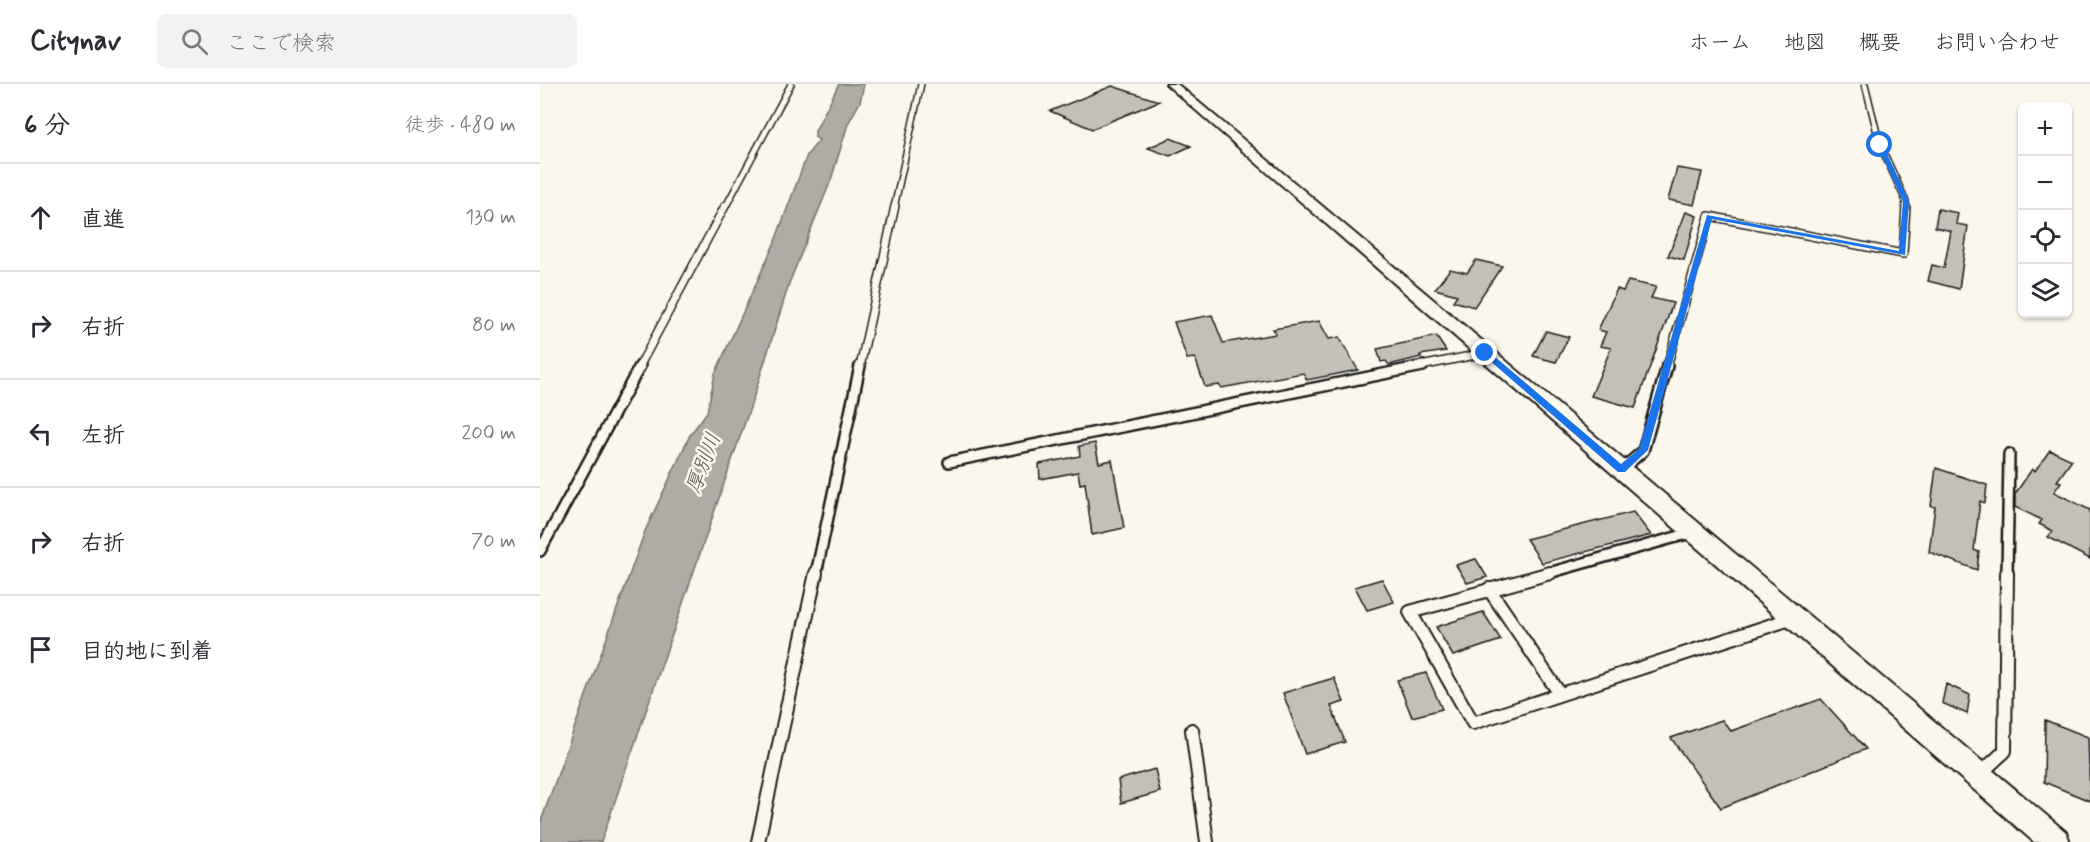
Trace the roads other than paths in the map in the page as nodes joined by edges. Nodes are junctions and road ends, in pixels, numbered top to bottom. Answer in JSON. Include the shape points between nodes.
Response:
{"nodes":[{"id":1,"x":791,"y":84,"type":"edge"},
{"id":2,"x":921,"y":84,"type":"edge"},
{"id":3,"x":1171,"y":84,"type":"edge"},
{"id":4,"x":1864,"y":84,"type":"edge"},
{"id":5,"x":1485,"y":353,"type":"junction"},
{"id":6,"x":2009,"y":454,"type":"dead end"},
{"id":7,"x":949,"y":462,"type":"dead end"},
{"id":8,"x":1621,"y":470,"type":"junction"},
{"id":9,"x":1694,"y":532,"type":"junction"},
{"id":10,"x":540,"y":551,"type":"edge"},
{"id":11,"x":1489,"y":589,"type":"junction"},
{"id":12,"x":1793,"y":618,"type":"junction"},
{"id":13,"x":1560,"y":694,"type":"junction"},
{"id":14,"x":1192,"y":730,"type":"dead end"},
{"id":15,"x":1978,"y":776,"type":"junction"},
{"id":16,"x":758,"y":842,"type":"edge"},
{"id":17,"x":1207,"y":842,"type":"edge"},
{"id":18,"x":2056,"y":842,"type":"edge"}],
"edges":[{"from":1,"to":10,"type":"lane"},
{"from":2,"to":16,"type":"lane"},
{"from":3,"to":5,"type":"street"},
{"from":4,"to":8,"type":"lane","via":[[1880,145],[1906,201],[1903,254],[1709,216],[1643,450]]},
{"from":5,"to":7,"type":"lane"},
{"from":5,"to":8,"type":"street"},
{"from":6,"to":15,"type":"lane","via":[[2005,751]]},
{"from":8,"to":9,"type":"street"},
{"from":9,"to":11,"type":"lane"},
{"from":9,"to":12,"type":"street"},
{"from":11,"to":13,"type":"lane"},
{"from":11,"to":13,"type":"lane","via":[[1410,612],[1473,723]]},
{"from":12,"to":13,"type":"lane"},
{"from":12,"to":15,"type":"street"},
{"from":14,"to":17,"type":"lane"},
{"from":15,"to":18,"type":"street"}]}
